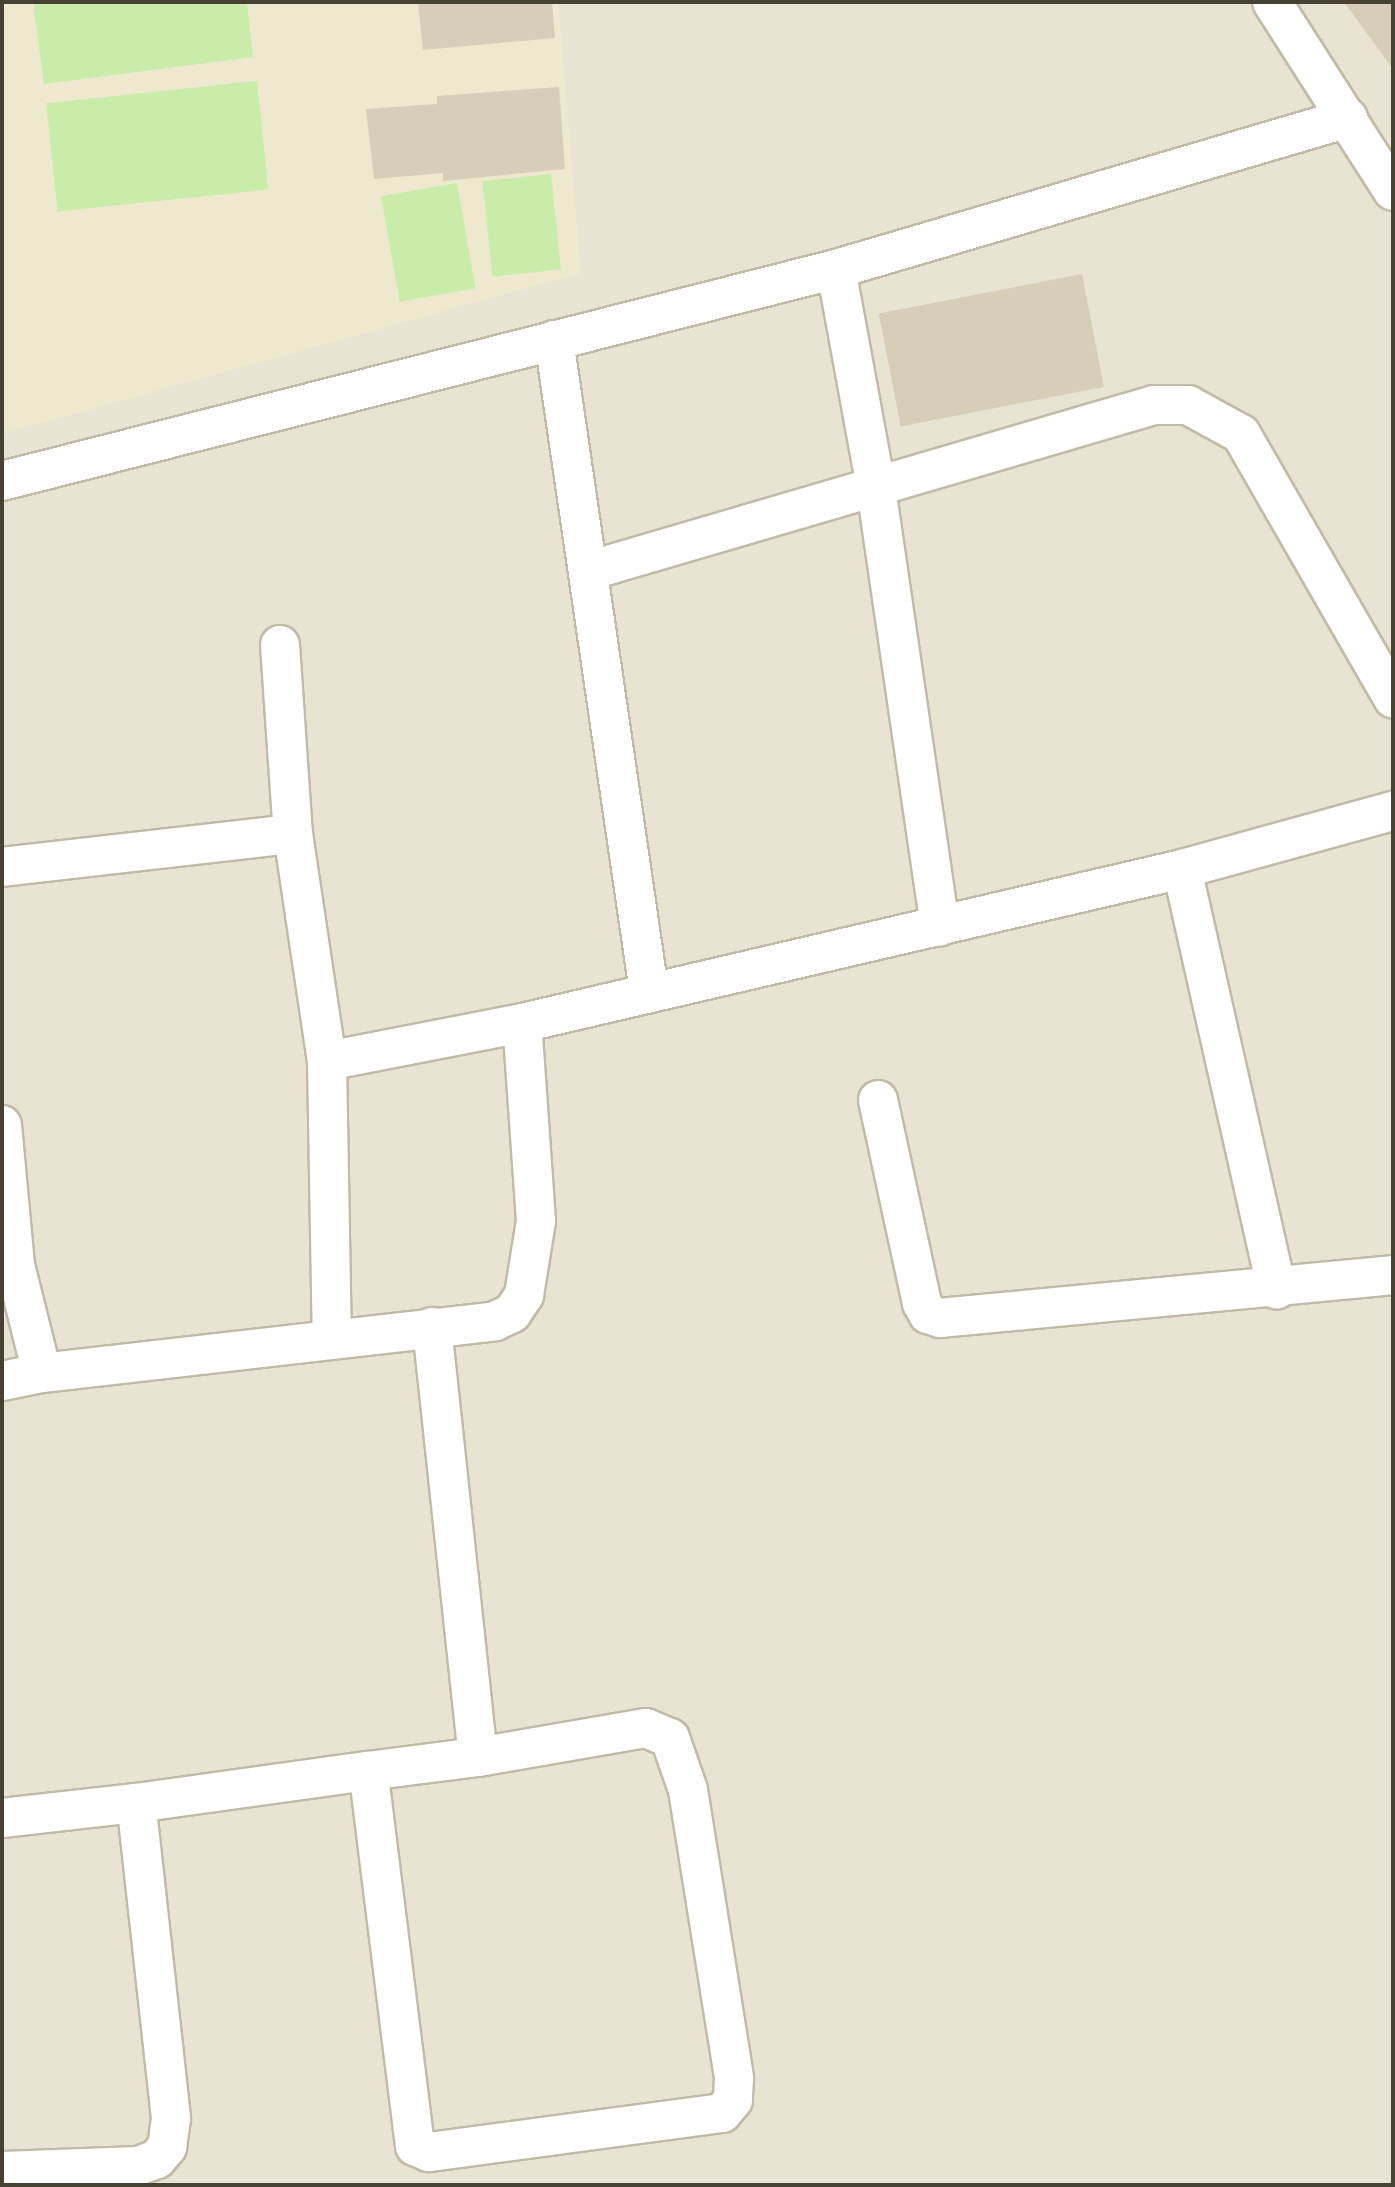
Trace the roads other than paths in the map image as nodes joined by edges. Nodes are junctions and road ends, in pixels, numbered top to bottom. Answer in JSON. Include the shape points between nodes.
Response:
{"nodes":[{"id":1,"x":1272,"y":2,"type":"edge"},
{"id":2,"x":1348,"y":118,"type":"junction"},
{"id":3,"x":1393,"y":191,"type":"edge"},
{"id":4,"x":836,"y":269,"type":"junction"},
{"id":5,"x":554,"y":340,"type":"junction"},
{"id":6,"x":2,"y":481,"type":"edge"},
{"id":7,"x":876,"y":488,"type":"junction"},
{"id":8,"x":588,"y":571,"type":"junction"},
{"id":9,"x":280,"y":645,"type":"dead end"},
{"id":10,"x":1393,"y":698,"type":"edge"},
{"id":11,"x":1393,"y":811,"type":"edge"},
{"id":12,"x":293,"y":834,"type":"junction"},
{"id":13,"x":2,"y":867,"type":"edge"},
{"id":14,"x":1182,"y":869,"type":"junction"},
{"id":15,"x":940,"y":926,"type":"junction"},
{"id":16,"x":649,"y":992,"type":"junction"},
{"id":17,"x":522,"y":1023,"type":"junction"},
{"id":18,"x":327,"y":1061,"type":"junction"},
{"id":19,"x":878,"y":1100,"type":"dead end"},
{"id":20,"x":2,"y":1125,"type":"edge"},
{"id":21,"x":1393,"y":1275,"type":"edge"},
{"id":22,"x":8,"y":1278,"type":"edge"},
{"id":23,"x":1277,"y":1289,"type":"junction"},
{"id":24,"x":432,"y":1327,"type":"junction"},
{"id":25,"x":332,"y":1339,"type":"junction"},
{"id":26,"x":42,"y":1373,"type":"junction"},
{"id":27,"x":2,"y":1381,"type":"edge"},
{"id":28,"x":478,"y":1757,"type":"junction"},
{"id":29,"x":368,"y":1771,"type":"junction"},
{"id":30,"x":136,"y":1803,"type":"junction"},
{"id":31,"x":2,"y":1818,"type":"edge"},
{"id":32,"x":2,"y":2171,"type":"edge"}],
"edges":[{"from":1,"to":2,"type":"street"},
{"from":2,"to":3,"type":"street"},
{"from":2,"to":4,"type":"street"},
{"from":4,"to":5,"type":"street"},
{"from":4,"to":7,"type":"street"},
{"from":5,"to":6,"type":"street"},
{"from":5,"to":8,"type":"street"},
{"from":7,"to":8,"type":"street"},
{"from":7,"to":10,"type":"street","via":[[1154,405],[1188,405],[1241,433]]},
{"from":7,"to":15,"type":"street"},
{"from":8,"to":16,"type":"street"},
{"from":9,"to":12,"type":"street"},
{"from":11,"to":14,"type":"street"},
{"from":12,"to":13,"type":"street"},
{"from":12,"to":18,"type":"street"},
{"from":14,"to":15,"type":"street"},
{"from":14,"to":23,"type":"street"},
{"from":15,"to":16,"type":"street"},
{"from":16,"to":17,"type":"street"},
{"from":17,"to":18,"type":"street"},
{"from":17,"to":24,"type":"street","via":[[536,1221],[524,1295],[512,1313],[495,1321]]},
{"from":18,"to":25,"type":"street"},
{"from":19,"to":23,"type":"street","via":[[928,1314],[940,1318]]},
{"from":20,"to":22,"type":"street"},
{"from":21,"to":23,"type":"street"},
{"from":22,"to":26,"type":"street"},
{"from":24,"to":25,"type":"street"},
{"from":24,"to":28,"type":"street"},
{"from":25,"to":26,"type":"street"},
{"from":26,"to":27,"type":"street"},
{"from":28,"to":29,"type":"street"},
{"from":28,"to":29,"type":"street","via":[[646,1728],[670,1738],[688,1790],[734,2078],[733,2100],[722,2113],[429,2152],[415,2146]]},
{"from":29,"to":30,"type":"street"},
{"from":30,"to":31,"type":"street"},
{"from":30,"to":32,"type":"street","via":[[171,2119],[167,2147],[158,2159],[138,2166]]}]}
